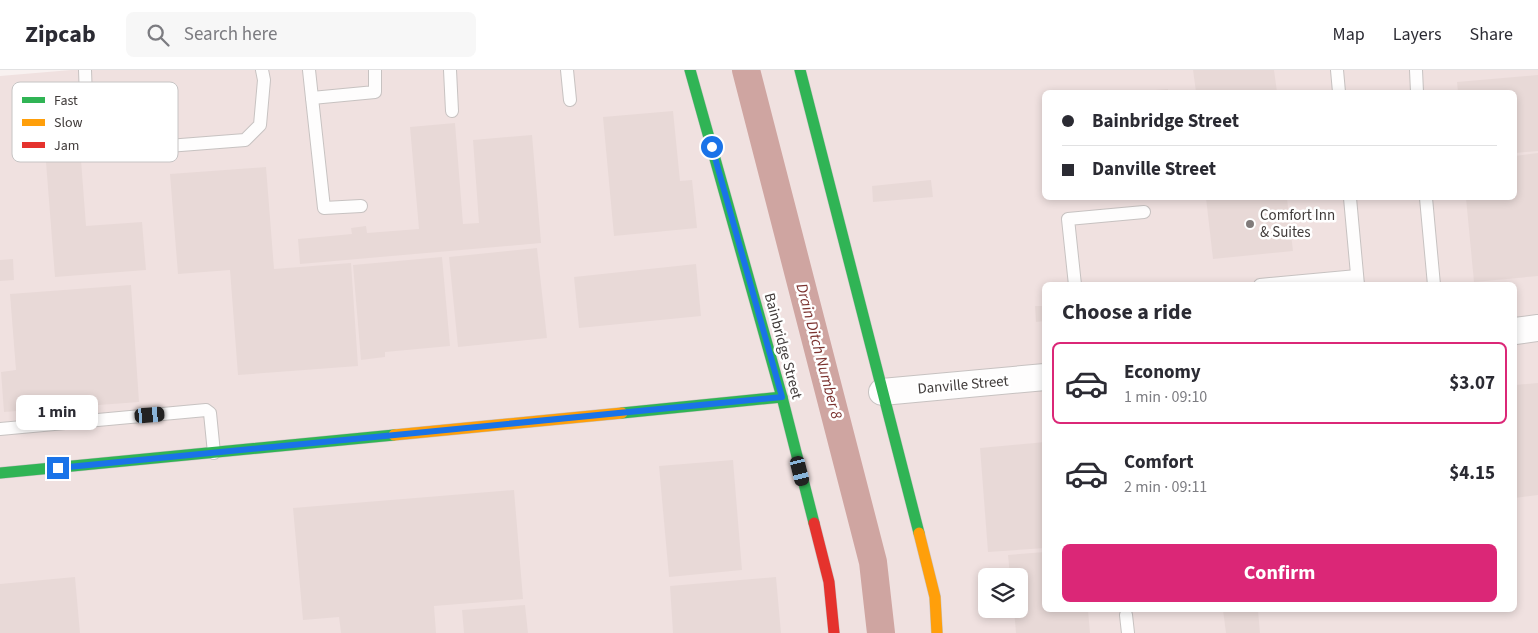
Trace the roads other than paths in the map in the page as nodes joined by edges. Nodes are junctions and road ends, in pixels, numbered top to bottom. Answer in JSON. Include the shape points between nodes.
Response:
{"nodes":[{"id":1,"x":262,"y":70,"type":"edge"},
{"id":2,"x":309,"y":70,"type":"edge"},
{"id":3,"x":375,"y":70,"type":"edge"},
{"id":4,"x":450,"y":70,"type":"edge"},
{"id":5,"x":567,"y":70,"type":"edge"},
{"id":6,"x":690,"y":70,"type":"edge"},
{"id":7,"x":800,"y":70,"type":"edge"},
{"id":8,"x":1337,"y":70,"type":"edge"},
{"id":9,"x":1416,"y":70,"type":"edge"},
{"id":10,"x":1339,"y":90,"type":"edge"},
{"id":11,"x":1418,"y":90,"type":"edge"},
{"id":12,"x":312,"y":98,"type":"junction"},
{"id":13,"x":570,"y":100,"type":"dead end"},
{"id":14,"x":452,"y":111,"type":"dead end"},
{"id":15,"x":178,"y":145,"type":"edge"},
{"id":16,"x":1350,"y":200,"type":"edge"},
{"id":17,"x":1426,"y":200,"type":"edge"},
{"id":18,"x":361,"y":206,"type":"dead end"},
{"id":19,"x":1144,"y":212,"type":"dead end"},
{"id":20,"x":1358,"y":280,"type":"edge"},
{"id":21,"x":1074,"y":282,"type":"edge"},
{"id":22,"x":1319,"y":282,"type":"edge"},
{"id":23,"x":1434,"y":282,"type":"edge"},
{"id":24,"x":1538,"y":328,"type":"edge"},
{"id":25,"x":1517,"y":331,"type":"edge"},
{"id":26,"x":1042,"y":377,"type":"edge"},
{"id":27,"x":882,"y":392,"type":"junction"},
{"id":28,"x":782,"y":397,"type":"junction"},
{"id":29,"x":0,"y":429,"type":"edge"},
{"id":30,"x":214,"y":453,"type":"junction"},
{"id":31,"x":0,"y":473,"type":"edge"},
{"id":32,"x":1126,"y":615,"type":"dead end"},
{"id":33,"x":834,"y":633,"type":"edge"},
{"id":34,"x":937,"y":633,"type":"edge"},
{"id":35,"x":1128,"y":633,"type":"edge"}],
"edges":[{"from":1,"to":15,"type":"lane","via":[[260,125],[245,140]]},
{"from":2,"to":12,"type":"lane"},
{"from":3,"to":12,"type":"lane","via":[[375,92]]},
{"from":4,"to":14,"type":"lane"},
{"from":5,"to":13,"type":"lane"},
{"from":6,"to":28,"type":"street","name":"Bainbridge Street"},
{"from":7,"to":27,"type":"street"},
{"from":8,"to":10,"type":"lane"},
{"from":9,"to":11,"type":"lane"},
{"from":12,"to":18,"type":"lane","via":[[324,208]]},
{"from":16,"to":20,"type":"lane"},
{"from":17,"to":23,"type":"lane"},
{"from":19,"to":21,"type":"lane","via":[[1068,219]]},
{"from":20,"to":22,"type":"lane"},
{"from":24,"to":25,"type":"street"},
{"from":26,"to":27,"type":"street","name":"Danville Street"},
{"from":27,"to":34,"type":"street","via":[[935,597]]},
{"from":28,"to":30,"type":"street"},
{"from":28,"to":33,"type":"street","name":"Bainbridge Street","via":[[829,582]]},
{"from":29,"to":30,"type":"lane","via":[[206,410],[210,413]]},
{"from":30,"to":31,"type":"street"},
{"from":32,"to":35,"type":"lane"}]}
